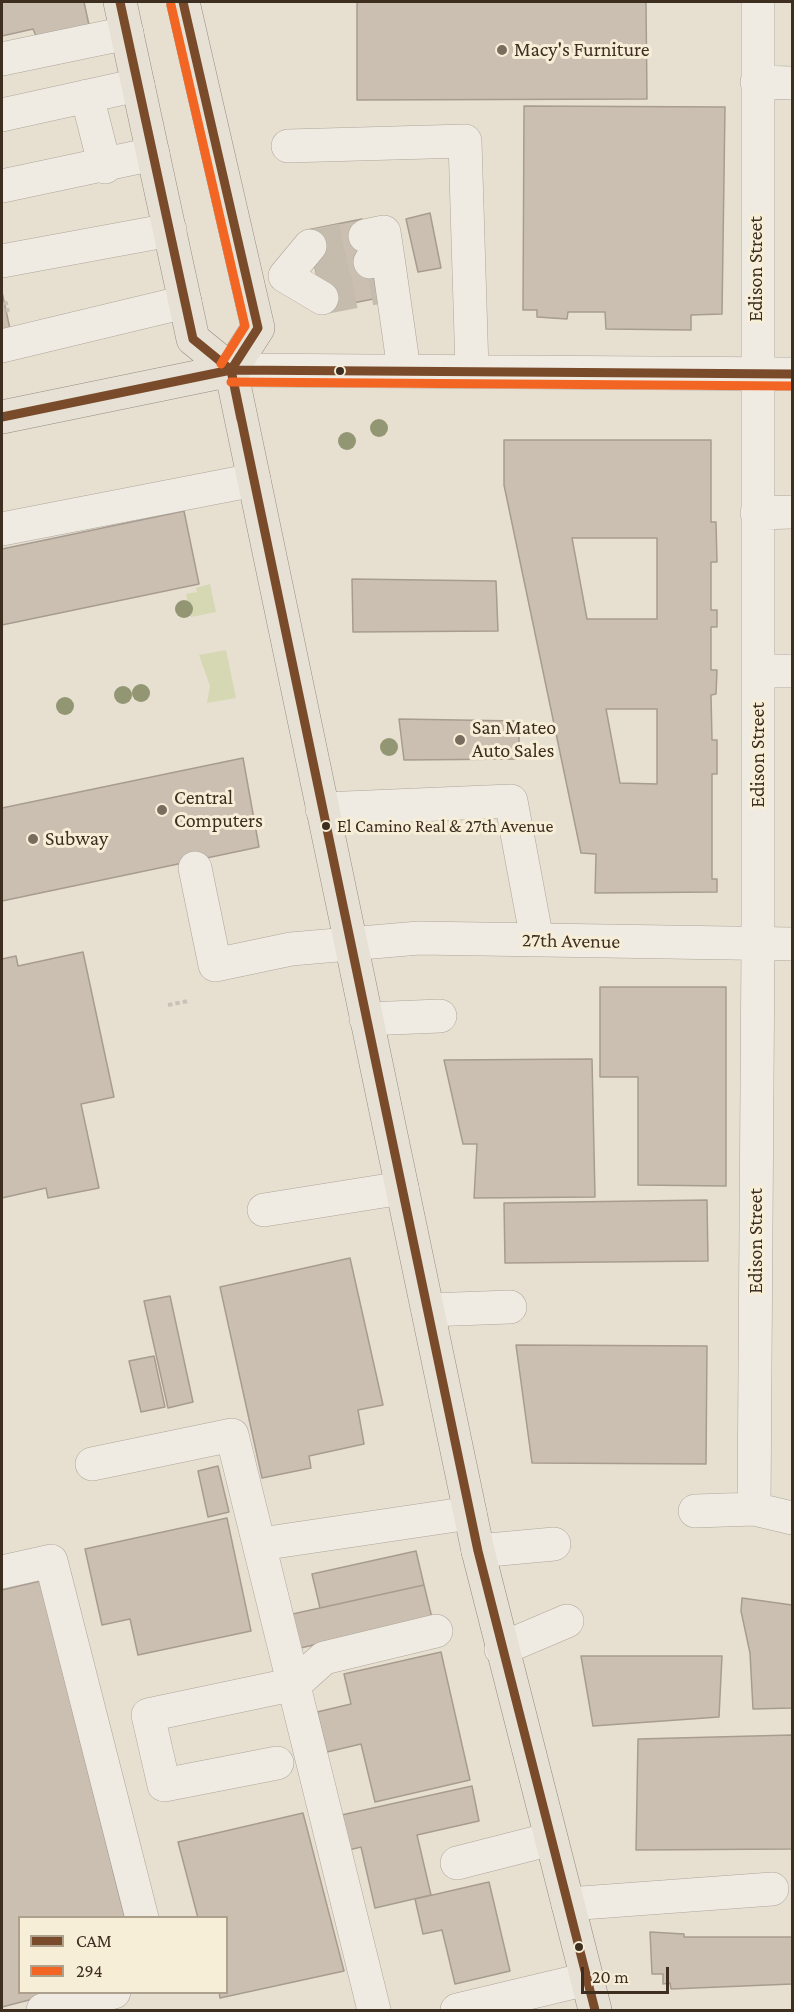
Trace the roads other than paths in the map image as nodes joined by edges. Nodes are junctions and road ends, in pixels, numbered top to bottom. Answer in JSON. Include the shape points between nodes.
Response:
{"nodes":[{"id":1,"x":183,"y":2,"type":"edge"},
{"id":2,"x":758,"y":2,"type":"edge"},
{"id":3,"x":124,"y":17,"type":"edge"},
{"id":4,"x":2,"y":59,"type":"edge"},
{"id":5,"x":757,"y":82,"type":"junction"},
{"id":6,"x":792,"y":83,"type":"edge"},
{"id":7,"x":138,"y":85,"type":"junction"},
{"id":8,"x":87,"y":96,"type":"junction"},
{"id":9,"x":2,"y":115,"type":"edge"},
{"id":10,"x":288,"y":146,"type":"dead end"},
{"id":11,"x":153,"y":154,"type":"junction"},
{"id":12,"x":105,"y":166,"type":"junction"},
{"id":13,"x":2,"y":186,"type":"edge"},
{"id":14,"x":170,"y":230,"type":"junction"},
{"id":15,"x":2,"y":261,"type":"edge"},
{"id":16,"x":378,"y":266,"type":"dead end"},
{"id":17,"x":308,"y":273,"type":"tunnel mouth"},
{"id":18,"x":248,"y":281,"type":"junction"},
{"id":19,"x":185,"y":302,"type":"junction"},
{"id":20,"x":2,"y":346,"type":"edge"},
{"id":21,"x":231,"y":370,"type":"junction"},
{"id":22,"x":404,"y":370,"type":"junction"},
{"id":23,"x":472,"y":370,"type":"junction"},
{"id":24,"x":757,"y":374,"type":"junction"},
{"id":25,"x":792,"y":374,"type":"edge"},
{"id":26,"x":2,"y":417,"type":"edge"},
{"id":27,"x":254,"y":480,"type":"junction"},
{"id":28,"x":792,"y":512,"type":"edge"},
{"id":29,"x":757,"y":513,"type":"junction"},
{"id":30,"x":2,"y":529,"type":"edge"},
{"id":31,"x":758,"y":671,"type":"junction"},
{"id":32,"x":792,"y":672,"type":"edge"},
{"id":33,"x":322,"y":808,"type":"junction"},
{"id":34,"x":195,"y":868,"type":"dead end"},
{"id":35,"x":537,"y":940,"type":"junction"},
{"id":36,"x":758,"y":944,"type":"junction"},
{"id":37,"x":792,"y":944,"type":"edge"},
{"id":38,"x":351,"y":945,"type":"junction"},
{"id":39,"x":440,"y":1016,"type":"dead end"},
{"id":40,"x":366,"y":1018,"type":"junction"},
{"id":41,"x":402,"y":1188,"type":"junction"},
{"id":42,"x":264,"y":1210,"type":"dead end"},
{"id":43,"x":510,"y":1307,"type":"dead end"},
{"id":44,"x":428,"y":1310,"type":"junction"},
{"id":45,"x":92,"y":1464,"type":"dead end"},
{"id":46,"x":754,"y":1509,"type":"junction"},
{"id":47,"x":695,"y":1511,"type":"dead end"},
{"id":48,"x":470,"y":1513,"type":"junction"},
{"id":49,"x":792,"y":1518,"type":"edge"},
{"id":50,"x":261,"y":1544,"type":"junction"},
{"id":51,"x":554,"y":1544,"type":"dead end"},
{"id":52,"x":478,"y":1551,"type":"junction"},
{"id":53,"x":2,"y":1572,"type":"edge"},
{"id":54,"x":567,"y":1621,"type":"dead end"},
{"id":55,"x":436,"y":1631,"type":"dead end"},
{"id":56,"x":501,"y":1649,"type":"junction"},
{"id":57,"x":295,"y":1684,"type":"junction"},
{"id":58,"x":278,"y":1763,"type":"dead end"},
{"id":59,"x":552,"y":1839,"type":"junction"},
{"id":60,"x":457,"y":1863,"type":"dead end"},
{"id":61,"x":772,"y":1889,"type":"dead end"},
{"id":62,"x":568,"y":1904,"type":"junction"},
{"id":63,"x":142,"y":1916,"type":"edge"},
{"id":64,"x":587,"y":1979,"type":"junction"},
{"id":65,"x":106,"y":1994,"type":"edge"},
{"id":66,"x":368,"y":2009,"type":"edge"},
{"id":67,"x":43,"y":2010,"type":"edge"},
{"id":68,"x":457,"y":2010,"type":"edge"},
{"id":69,"x":595,"y":2010,"type":"edge"}],
"edges":[{"from":1,"to":18,"type":"main road"},
{"from":2,"to":5,"type":"street","name":"Edison Street"},
{"from":3,"to":4,"type":"street"},
{"from":3,"to":7,"type":"main road"},
{"from":5,"to":6,"type":"street"},
{"from":5,"to":24,"type":"street","name":"Edison Street"},
{"from":7,"to":8,"type":"street"},
{"from":7,"to":11,"type":"main road"},
{"from":8,"to":9,"type":"street"},
{"from":8,"to":12,"type":"street"},
{"from":10,"to":23,"type":"street","via":[[465,141]]},
{"from":11,"to":12,"type":"street"},
{"from":11,"to":14,"type":"main road"},
{"from":12,"to":13,"type":"street"},
{"from":14,"to":15,"type":"street"},
{"from":14,"to":19,"type":"main road"},
{"from":16,"to":22,"type":"street"},
{"from":17,"to":18,"type":"street"},
{"from":18,"to":21,"type":"main road","via":[[258,328]]},
{"from":19,"to":20,"type":"street"},
{"from":19,"to":21,"type":"main road","via":[[193,339]]},
{"from":21,"to":22,"type":"street"},
{"from":21,"to":26,"type":"main road"},
{"from":21,"to":27,"type":"main road"},
{"from":22,"to":23,"type":"street"},
{"from":23,"to":24,"type":"street"},
{"from":24,"to":25,"type":"street"},
{"from":24,"to":29,"type":"street","name":"Edison Street"},
{"from":27,"to":30,"type":"street"},
{"from":27,"to":33,"type":"main road"},
{"from":28,"to":29,"type":"street"},
{"from":29,"to":31,"type":"street","name":"Edison Street"},
{"from":31,"to":32,"type":"street"},
{"from":31,"to":36,"type":"street","name":"Edison Street"},
{"from":33,"to":35,"type":"street","via":[[511,801]]},
{"from":33,"to":38,"type":"main road"},
{"from":34,"to":38,"type":"street","name":"27th Avenue","via":[[215,965],[291,949]]},
{"from":35,"to":36,"type":"street","name":"27th Avenue"},
{"from":35,"to":38,"type":"street","name":"27th Avenue","via":[[419,938]]},
{"from":36,"to":37,"type":"street","name":"27th Avenue"},
{"from":36,"to":46,"type":"street","name":"Edison Street"},
{"from":38,"to":40,"type":"main road"},
{"from":39,"to":40,"type":"street"},
{"from":40,"to":41,"type":"main road"},
{"from":41,"to":42,"type":"street"},
{"from":41,"to":44,"type":"main road"},
{"from":43,"to":44,"type":"street"},
{"from":44,"to":48,"type":"main road"},
{"from":45,"to":50,"type":"street","via":[[232,1435]]},
{"from":46,"to":47,"type":"street"},
{"from":46,"to":49,"type":"street"},
{"from":48,"to":50,"type":"street"},
{"from":48,"to":52,"type":"main road"},
{"from":50,"to":57,"type":"street"},
{"from":51,"to":52,"type":"street"},
{"from":52,"to":56,"type":"main road"},
{"from":53,"to":63,"type":"street","via":[[51,1561]]},
{"from":54,"to":56,"type":"street"},
{"from":55,"to":57,"type":"street","via":[[324,1658]]},
{"from":56,"to":59,"type":"main road"},
{"from":57,"to":58,"type":"street","via":[[148,1715],[164,1785]]},
{"from":57,"to":66,"type":"street"},
{"from":59,"to":60,"type":"street"},
{"from":59,"to":62,"type":"main road"},
{"from":61,"to":62,"type":"street"},
{"from":62,"to":64,"type":"main road"},
{"from":64,"to":68,"type":"street"},
{"from":64,"to":69,"type":"main road"},
{"from":65,"to":67,"type":"street"}]}
